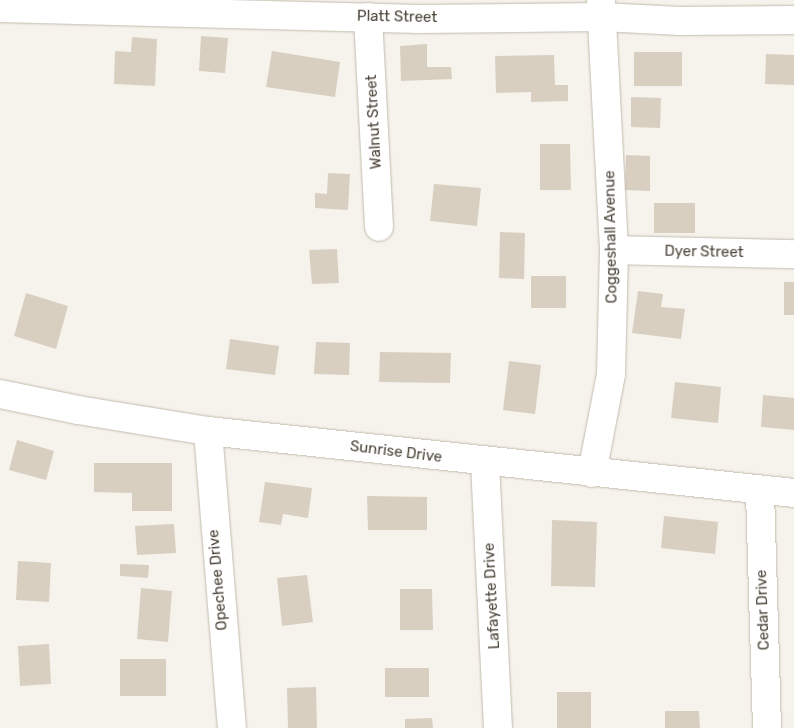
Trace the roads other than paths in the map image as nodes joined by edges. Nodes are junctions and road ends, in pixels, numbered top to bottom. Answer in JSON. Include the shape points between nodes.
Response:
{"nodes":[{"id":1,"x":0,"y":8,"type":"edge"},
{"id":2,"x":601,"y":8,"type":"edge"},
{"id":3,"x":368,"y":17,"type":"junction"},
{"id":4,"x":794,"y":20,"type":"edge"},
{"id":5,"x":379,"y":228,"type":"dead end"},
{"id":6,"x":614,"y":250,"type":"junction"},
{"id":7,"x":794,"y":254,"type":"edge"},
{"id":8,"x":0,"y":394,"type":"edge"},
{"id":9,"x":208,"y":431,"type":"junction"},
{"id":10,"x":485,"y":463,"type":"junction"},
{"id":11,"x":592,"y":472,"type":"junction"},
{"id":12,"x":760,"y":492,"type":"junction"},
{"id":13,"x":794,"y":493,"type":"edge"},
{"id":14,"x":232,"y":728,"type":"edge"},
{"id":15,"x":498,"y":728,"type":"edge"},
{"id":16,"x":767,"y":728,"type":"edge"}],
"edges":[{"from":1,"to":3,"type":"street","name":"Platt Street"},
{"from":2,"to":3,"type":"street","name":"Platt Street"},
{"from":2,"to":4,"type":"street","name":"Platt Street","via":[[680,21]]},
{"from":2,"to":6,"type":"street","name":"Coggeshall Avenue"},
{"from":3,"to":5,"type":"street","name":"Walnut Street"},
{"from":6,"to":7,"type":"street","name":"Dyer Street"},
{"from":6,"to":11,"type":"street","name":"Coggeshall Avenue","via":[[611,374]]},
{"from":8,"to":9,"type":"street","name":"Sunrise Drive"},
{"from":9,"to":10,"type":"street","name":"Sunrise Drive"},
{"from":9,"to":14,"type":"street","name":"Opechee Drive"},
{"from":10,"to":11,"type":"street","name":"Sunrise Drive"},
{"from":10,"to":15,"type":"street","name":"Lafayette Drive"},
{"from":11,"to":12,"type":"street","name":"Sunrise Drive"},
{"from":12,"to":13,"type":"street","name":"Sunrise Drive"},
{"from":12,"to":16,"type":"street","name":"Cedar Drive"}]}
